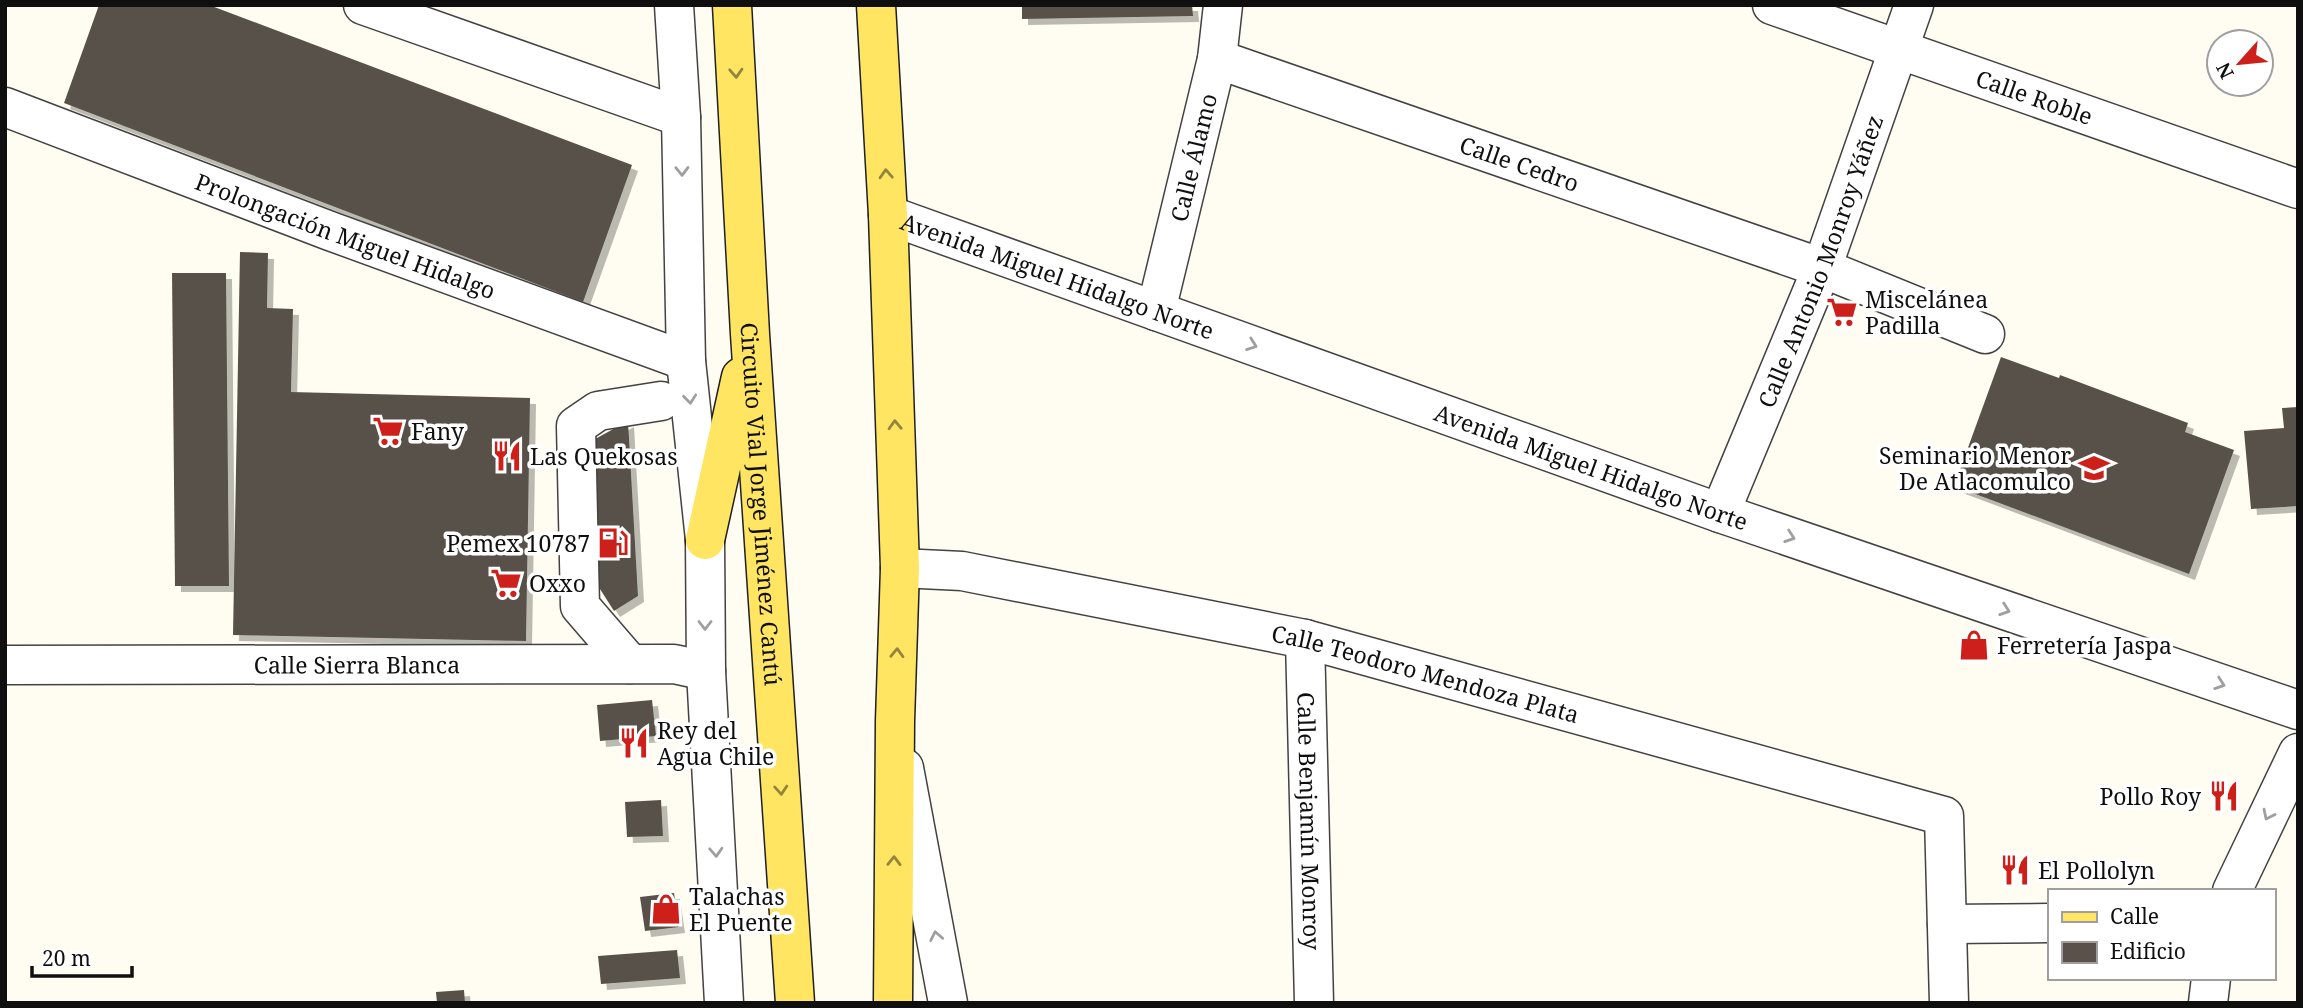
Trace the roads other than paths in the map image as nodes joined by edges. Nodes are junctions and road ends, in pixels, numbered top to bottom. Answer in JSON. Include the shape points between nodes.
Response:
{"nodes":[{"id":1,"x":363,"y":5,"type":"edge"},
{"id":2,"x":674,"y":5,"type":"edge"},
{"id":3,"x":732,"y":5,"type":"edge"},
{"id":4,"x":876,"y":5,"type":"edge"},
{"id":5,"x":1223,"y":5,"type":"edge"},
{"id":6,"x":1772,"y":5,"type":"edge"},
{"id":7,"x":1914,"y":5,"type":"edge"},
{"id":8,"x":1899,"y":51,"type":"junction"},
{"id":9,"x":1217,"y":59,"type":"junction"},
{"id":10,"x":5,"y":107,"type":"edge"},
{"id":11,"x":681,"y":117,"type":"junction"},
{"id":12,"x":2298,"y":189,"type":"edge"},
{"id":13,"x":888,"y":215,"type":"junction"},
{"id":14,"x":1822,"y":268,"type":"junction"},
{"id":15,"x":1156,"y":310,"type":"junction"},
{"id":16,"x":750,"y":334,"type":"junction"},
{"id":17,"x":1985,"y":334,"type":"dead end"},
{"id":18,"x":686,"y":361,"type":"junction"},
{"id":19,"x":662,"y":401,"type":"dead end"},
{"id":20,"x":1720,"y":513,"type":"junction"},
{"id":21,"x":705,"y":540,"type":"junction"},
{"id":22,"x":900,"y":568,"type":"junction"},
{"id":23,"x":1305,"y":639,"type":"junction"},
{"id":24,"x":630,"y":664,"type":"junction"},
{"id":25,"x":5,"y":665,"type":"edge"},
{"id":26,"x":706,"y":671,"type":"junction"},
{"id":27,"x":2298,"y":710,"type":"edge"},
{"id":28,"x":895,"y":721,"type":"junction"},
{"id":29,"x":2298,"y":753,"type":"edge"},
{"id":30,"x":2233,"y":889,"type":"edge"},
{"id":31,"x":2048,"y":923,"type":"edge"},
{"id":32,"x":1947,"y":924,"type":"junction"},
{"id":33,"x":2211,"y":980,"type":"edge"},
{"id":34,"x":724,"y":1003,"type":"edge"},
{"id":35,"x":795,"y":1003,"type":"edge"},
{"id":36,"x":893,"y":1003,"type":"edge"},
{"id":37,"x":948,"y":1003,"type":"edge"},
{"id":38,"x":1314,"y":1003,"type":"edge"},
{"id":39,"x":1949,"y":1003,"type":"edge"},
{"id":40,"x":2208,"y":1003,"type":"edge"}],
"edges":[{"from":1,"to":11,"type":"street"},
{"from":2,"to":11,"type":"street"},
{"from":3,"to":16,"type":"main road","name":"Circuito Vial Jorge Jiménez Cantú","one_way":true},
{"from":13,"to":4,"type":"main road","one_way":true},
{"from":5,"to":9,"type":"street","name":"Calle Álamo"},
{"from":6,"to":8,"type":"street","name":"Calle Roble"},
{"from":7,"to":8,"type":"street","name":"Calle Antonio Monroy Yáñez"},
{"from":8,"to":12,"type":"street","name":"Calle Roble"},
{"from":8,"to":14,"type":"street","name":"Calle Antonio Monroy Yáñez"},
{"from":9,"to":14,"type":"street","name":"Calle Cedro"},
{"from":9,"to":15,"type":"street","name":"Calle Álamo"},
{"from":10,"to":18,"type":"street","name":"Prolongación Miguel Hidalgo"},
{"from":11,"to":18,"type":"street","one_way":true},
{"from":13,"to":15,"type":"street","name":"Avenida Miguel Hidalgo Norte"},
{"from":22,"to":13,"type":"main road","one_way":true},
{"from":14,"to":17,"type":"street","name":"Calle Cedro"},
{"from":14,"to":20,"type":"street","name":"Calle Antonio Monroy Yáñez"},
{"from":15,"to":20,"type":"street","name":"Avenida Miguel Hidalgo Norte","one_way":true},
{"from":16,"to":21,"type":"main road"},
{"from":16,"to":35,"type":"main road","name":"Circuito Vial Jorge Jiménez Cantú","one_way":true},
{"from":18,"to":21,"type":"street","one_way":true},
{"from":19,"to":24,"type":"street","via":[[598,411],[576,426],[580,606]]},
{"from":20,"to":27,"type":"street","name":"Avenida Miguel Hidalgo Norte","one_way":true},
{"from":21,"to":26,"type":"street","one_way":true},
{"from":22,"to":23,"type":"street","name":"Calle Teodoro Mendoza Plata","via":[[962,571]]},
{"from":28,"to":22,"type":"main road","one_way":true},
{"from":23,"to":32,"type":"street","name":"Calle Teodoro Mendoza Plata","via":[[1944,816]]},
{"from":23,"to":38,"type":"street","name":"Calle Benjamín Monroy"},
{"from":24,"to":25,"type":"street","name":"Calle Sierra Blanca"},
{"from":24,"to":26,"type":"street","name":"Calle Sierra Blanca","via":[[674,664]]},
{"from":26,"to":34,"type":"street","one_way":true},
{"from":36,"to":28,"type":"main road","one_way":true},
{"from":37,"to":28,"type":"street","one_way":true},
{"from":29,"to":30,"type":"street","one_way":true},
{"from":31,"to":32,"type":"street"},
{"from":32,"to":39,"type":"street"},
{"from":33,"to":40,"type":"street"}]}
